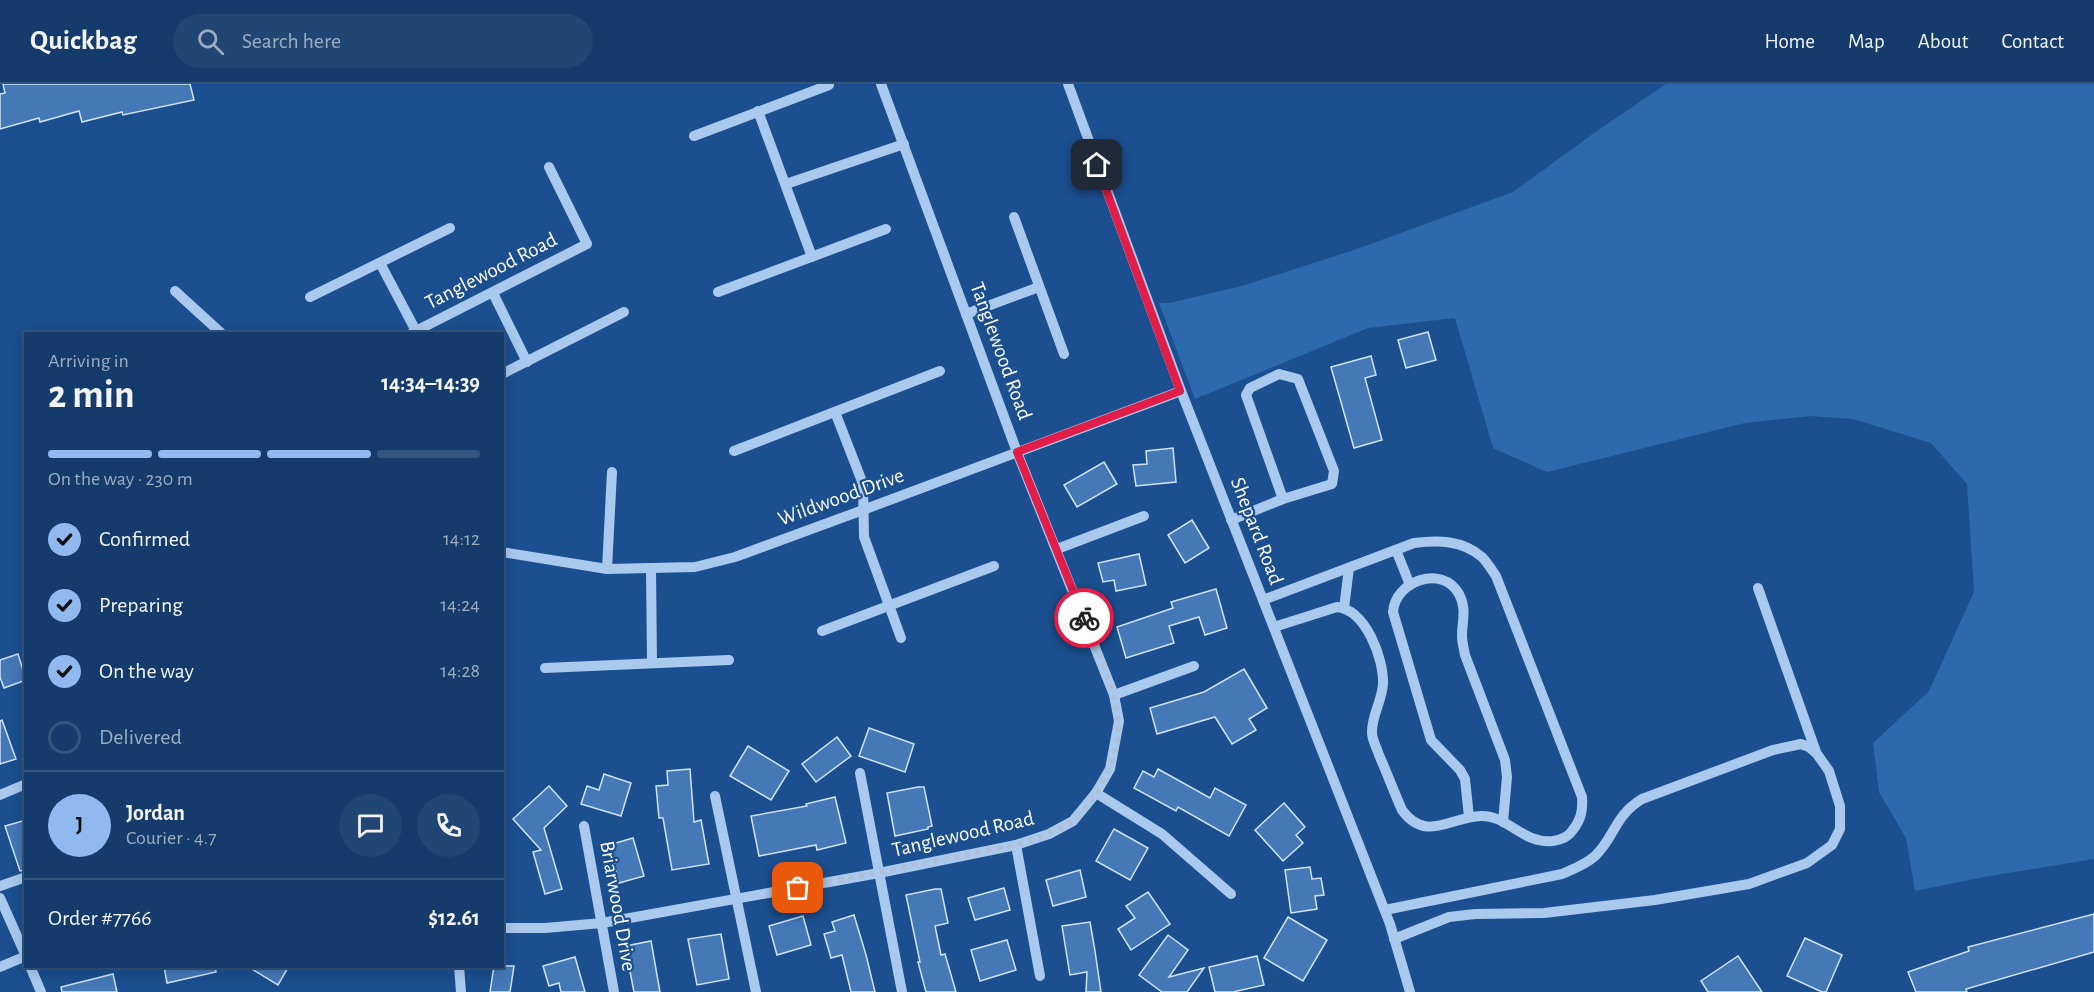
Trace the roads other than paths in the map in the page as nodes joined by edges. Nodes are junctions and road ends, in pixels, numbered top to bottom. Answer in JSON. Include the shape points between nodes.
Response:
{"nodes":[{"id":1,"x":881,"y":84,"type":"edge"},
{"id":2,"x":1068,"y":84,"type":"edge"},
{"id":3,"x":829,"y":85,"type":"edge"},
{"id":4,"x":758,"y":111,"type":"junction"},
{"id":5,"x":694,"y":136,"type":"dead end"},
{"id":6,"x":904,"y":144,"type":"junction"},
{"id":7,"x":549,"y":167,"type":"dead end"},
{"id":8,"x":786,"y":184,"type":"junction"},
{"id":9,"x":1014,"y":217,"type":"dead end"},
{"id":10,"x":450,"y":228,"type":"dead end"},
{"id":11,"x":886,"y":229,"type":"dead end"},
{"id":12,"x":812,"y":257,"type":"junction"},
{"id":13,"x":380,"y":263,"type":"junction"},
{"id":14,"x":1040,"y":287,"type":"junction"},
{"id":15,"x":175,"y":291,"type":"dead end"},
{"id":16,"x":718,"y":292,"type":"dead end"},
{"id":17,"x":493,"y":293,"type":"junction"},
{"id":18,"x":310,"y":297,"type":"dead end"},
{"id":19,"x":624,"y":312,"type":"dead end"},
{"id":20,"x":966,"y":314,"type":"junction"},
{"id":21,"x":220,"y":332,"type":"edge"},
{"id":22,"x":414,"y":332,"type":"edge"},
{"id":23,"x":1064,"y":354,"type":"dead end"},
{"id":24,"x":527,"y":362,"type":"junction"},
{"id":25,"x":940,"y":371,"type":"dead end"},
{"id":26,"x":504,"y":373,"type":"edge"},
{"id":27,"x":1180,"y":391,"type":"junction"},
{"id":28,"x":836,"y":412,"type":"junction"},
{"id":29,"x":734,"y":451,"type":"dead end"},
{"id":30,"x":1017,"y":452,"type":"junction"},
{"id":31,"x":612,"y":472,"type":"dead end"},
{"id":32,"x":1283,"y":499,"type":"junction"},
{"id":33,"x":863,"y":510,"type":"junction"},
{"id":34,"x":1144,"y":516,"type":"dead end"},
{"id":35,"x":1232,"y":520,"type":"junction"},
{"id":36,"x":1057,"y":549,"type":"junction"},
{"id":37,"x":1396,"y":550,"type":"junction"},
{"id":38,"x":504,"y":552,"type":"edge"},
{"id":39,"x":994,"y":566,"type":"dead end"},
{"id":40,"x":1349,"y":568,"type":"junction"},
{"id":41,"x":607,"y":569,"type":"junction"},
{"id":42,"x":651,"y":569,"type":"junction"},
{"id":43,"x":1410,"y":585,"type":"junction"},
{"id":44,"x":1758,"y":588,"type":"dead end"},
{"id":45,"x":1263,"y":600,"type":"junction"},
{"id":46,"x":890,"y":605,"type":"junction"},
{"id":47,"x":1344,"y":608,"type":"junction"},
{"id":48,"x":1274,"y":627,"type":"junction"},
{"id":49,"x":822,"y":631,"type":"dead end"},
{"id":50,"x":902,"y":638,"type":"dead end"},
{"id":51,"x":729,"y":660,"type":"dead end"},
{"id":52,"x":652,"y":663,"type":"junction"},
{"id":53,"x":1194,"y":666,"type":"dead end"},
{"id":54,"x":545,"y":668,"type":"dead end"},
{"id":55,"x":1113,"y":695,"type":"junction"},
{"id":56,"x":1816,"y":754,"type":"junction"},
{"id":57,"x":860,"y":773,"type":"dead end"},
{"id":58,"x":24,"y":785,"type":"edge"},
{"id":59,"x":1096,"y":793,"type":"junction"},
{"id":60,"x":0,"y":795,"type":"edge"},
{"id":61,"x":716,"y":796,"type":"dead end"},
{"id":62,"x":1469,"y":817,"type":"junction"},
{"id":63,"x":1503,"y":822,"type":"junction"},
{"id":64,"x":584,"y":826,"type":"dead end"},
{"id":65,"x":1016,"y":845,"type":"junction"},
{"id":66,"x":879,"y":873,"type":"junction"},
{"id":67,"x":24,"y":877,"type":"edge"},
{"id":68,"x":0,"y":886,"type":"edge"},
{"id":69,"x":1231,"y":894,"type":"dead end"},
{"id":70,"x":0,"y":898,"type":"edge"},
{"id":71,"x":737,"y":899,"type":"junction"},
{"id":72,"x":1385,"y":910,"type":"junction"},
{"id":73,"x":602,"y":923,"type":"junction"},
{"id":74,"x":504,"y":928,"type":"edge"},
{"id":75,"x":1394,"y":939,"type":"junction"},
{"id":76,"x":24,"y":952,"type":"edge"},
{"id":77,"x":24,"y":957,"type":"edge"},
{"id":78,"x":0,"y":967,"type":"edge"},
{"id":79,"x":31,"y":968,"type":"edge"},
{"id":80,"x":459,"y":968,"type":"edge"},
{"id":81,"x":1040,"y":976,"type":"dead end"},
{"id":82,"x":41,"y":992,"type":"edge"},
{"id":83,"x":461,"y":992,"type":"edge"},
{"id":84,"x":614,"y":992,"type":"edge"},
{"id":85,"x":756,"y":992,"type":"edge"},
{"id":86,"x":902,"y":992,"type":"edge"},
{"id":87,"x":1410,"y":992,"type":"edge"}],
"edges":[{"from":1,"to":6,"type":"street","name":"Tanglewood Road"},
{"from":2,"to":27,"type":"street","name":"Shepard Road"},
{"from":3,"to":4,"type":"street"},
{"from":4,"to":5,"type":"street"},
{"from":4,"to":8,"type":"street"},
{"from":6,"to":8,"type":"street"},
{"from":6,"to":20,"type":"street","name":"Tanglewood Road"},
{"from":7,"to":17,"type":"street","name":"Tanglewood Road","via":[[587,244]]},
{"from":8,"to":12,"type":"street"},
{"from":9,"to":14,"type":"street"},
{"from":10,"to":13,"type":"street"},
{"from":11,"to":12,"type":"street"},
{"from":12,"to":16,"type":"street"},
{"from":13,"to":18,"type":"street"},
{"from":13,"to":22,"type":"street"},
{"from":14,"to":20,"type":"street"},
{"from":14,"to":23,"type":"street"},
{"from":15,"to":21,"type":"street"},
{"from":17,"to":22,"type":"street","name":"Tanglewood Road"},
{"from":17,"to":24,"type":"street"},
{"from":19,"to":24,"type":"street"},
{"from":20,"to":30,"type":"street","name":"Tanglewood Road"},
{"from":24,"to":26,"type":"street"},
{"from":25,"to":28,"type":"street"},
{"from":27,"to":30,"type":"street","name":"Wildwood Drive"},
{"from":27,"to":35,"type":"street","name":"Shepard Road"},
{"from":28,"to":29,"type":"street"},
{"from":28,"to":33,"type":"street","via":[[863,484]]},
{"from":30,"to":33,"type":"street","name":"Wildwood Drive"},
{"from":30,"to":36,"type":"street","name":"Tanglewood Road"},
{"from":31,"to":41,"type":"street"},
{"from":32,"to":32,"type":"street","via":[[1332,484],[1334,471],[1298,379],[1279,374],[1250,388],[1246,395]]},
{"from":32,"to":35,"type":"street"},
{"from":33,"to":42,"type":"street","name":"Wildwood Drive","via":[[735,556],[695,567]]},
{"from":33,"to":46,"type":"street","via":[[864,537]]},
{"from":34,"to":36,"type":"street"},
{"from":35,"to":45,"type":"street","name":"Shepard Road"},
{"from":36,"to":55,"type":"street","name":"Tanglewood Road"},
{"from":37,"to":40,"type":"street"},
{"from":37,"to":43,"type":"street"},
{"from":37,"to":63,"type":"street","via":[[1432,540],[1456,543],[1482,557],[1496,576],[1582,797],[1579,822],[1558,841],[1540,842]]},
{"from":38,"to":41,"type":"street","name":"Wildwood Drive"},
{"from":39,"to":46,"type":"street"},
{"from":40,"to":45,"type":"street"},
{"from":40,"to":47,"type":"street"},
{"from":41,"to":42,"type":"street","name":"Wildwood Drive"},
{"from":42,"to":52,"type":"street"},
{"from":43,"to":62,"type":"street","via":[[1394,601],[1393,612],[1431,740],[1465,779]]},
{"from":43,"to":63,"type":"street","via":[[1427,578],[1438,579],[1455,589],[1462,602],[1465,655],[1505,760]]},
{"from":44,"to":56,"type":"street"},
{"from":45,"to":48,"type":"street","name":"Shepard Road"},
{"from":46,"to":49,"type":"street"},
{"from":46,"to":50,"type":"street"},
{"from":47,"to":48,"type":"street"},
{"from":47,"to":62,"type":"street","via":[[1373,639],[1383,685],[1371,735],[1402,810],[1410,821],[1421,826]]},
{"from":48,"to":72,"type":"street","name":"Shepard Road"},
{"from":51,"to":52,"type":"street"},
{"from":52,"to":54,"type":"street"},
{"from":53,"to":55,"type":"street"},
{"from":55,"to":59,"type":"street","name":"Tanglewood Road","via":[[1119,721],[1116,744],[1110,769]]},
{"from":56,"to":72,"type":"street","via":[[1801,744],[1773,750],[1642,799],[1622,815],[1596,855],[1562,874]]},
{"from":56,"to":75,"type":"street","via":[[1828,771],[1840,806],[1840,829],[1832,845],[1807,863],[1749,884],[1655,900],[1544,913],[1449,917]]},
{"from":57,"to":66,"type":"street"},
{"from":58,"to":60,"type":"street"},
{"from":59,"to":65,"type":"street","name":"Tanglewood Road","via":[[1073,820],[1049,834]]},
{"from":59,"to":69,"type":"street","via":[[1162,834]]},
{"from":61,"to":71,"type":"street"},
{"from":62,"to":63,"type":"street","via":[[1484,816]]},
{"from":64,"to":73,"type":"street","name":"Briarwood Drive"},
{"from":65,"to":66,"type":"street","name":"Tanglewood Road"},
{"from":65,"to":81,"type":"street"},
{"from":66,"to":71,"type":"street","name":"Tanglewood Road"},
{"from":66,"to":86,"type":"street"},
{"from":67,"to":68,"type":"street"},
{"from":70,"to":76,"type":"street"},
{"from":71,"to":73,"type":"street","name":"Tanglewood Road"},
{"from":71,"to":85,"type":"street"},
{"from":72,"to":75,"type":"street","name":"Shepard Road"},
{"from":73,"to":74,"type":"street","name":"Tanglewood Road"},
{"from":73,"to":84,"type":"street","name":"Briarwood Drive"},
{"from":75,"to":87,"type":"street","name":"Shepard Road"},
{"from":77,"to":78,"type":"street"},
{"from":79,"to":82,"type":"street"},
{"from":80,"to":83,"type":"street"}]}
